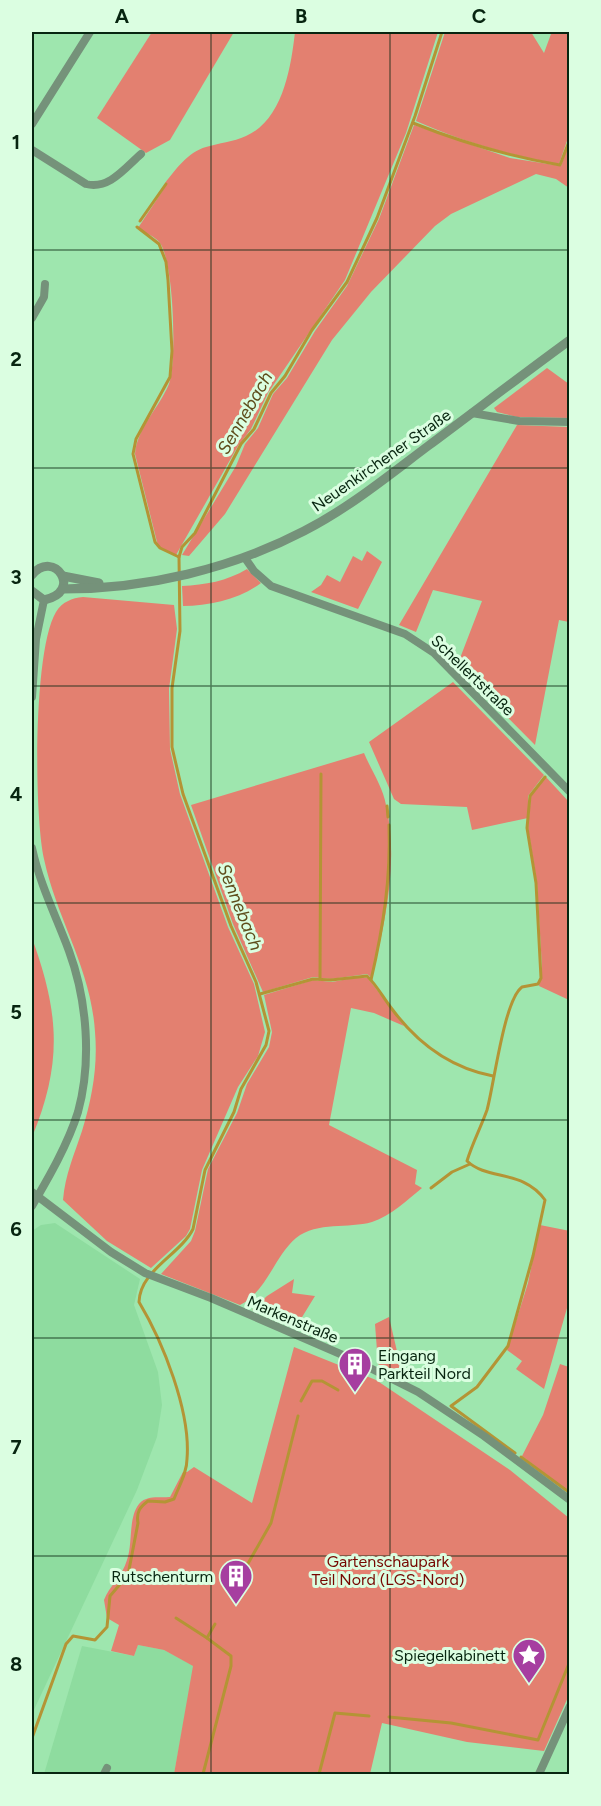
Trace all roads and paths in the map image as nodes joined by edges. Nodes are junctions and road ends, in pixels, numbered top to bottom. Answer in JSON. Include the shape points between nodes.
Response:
{"nodes":[{"id":1,"x":90,"y":32,"type":"edge"},
{"id":2,"x":32,"y":124,"type":"edge"},
{"id":3,"x":32,"y":150,"type":"edge"},
{"id":4,"x":141,"y":154,"type":"dead end"},
{"id":5,"x":45,"y":284,"type":"dead end"},
{"id":6,"x":32,"y":318,"type":"edge"},
{"id":7,"x":570,"y":340,"type":"edge"},
{"id":8,"x":472,"y":413,"type":"junction"},
{"id":9,"x":570,"y":422,"type":"edge"},
{"id":10,"x":245,"y":558,"type":"junction"},
{"id":11,"x":32,"y":575,"type":"edge"},
{"id":12,"x":63,"y":576,"type":"junction"},
{"id":13,"x":122,"y":584,"type":"junction"},
{"id":14,"x":63,"y":589,"type":"junction"},
{"id":15,"x":32,"y":591,"type":"edge"},
{"id":16,"x":45,"y":600,"type":"junction"},
{"id":17,"x":32,"y":697,"type":"edge"},
{"id":18,"x":570,"y":792,"type":"edge"},
{"id":19,"x":32,"y":848,"type":"edge"},
{"id":20,"x":35,"y":1194,"type":"edge"},
{"id":21,"x":32,"y":1206,"type":"edge"},
{"id":22,"x":570,"y":1500,"type":"edge"},
{"id":23,"x":570,"y":1706,"type":"edge"},
{"id":24,"x":539,"y":1774,"type":"edge"}],
"edges":[{"from":1,"to":2,"type":"street"},
{"from":3,"to":4,"type":"street","via":[[96,187],[106,184]]},
{"from":5,"to":6,"type":"street","via":[[44,297]]},
{"from":7,"to":8,"type":"street","name":"Neuenkirchener Straße"},
{"from":8,"to":9,"type":"street","via":[[519,421]]},
{"from":8,"to":10,"type":"street","name":"Neuenkirchener Straße","via":[[346,506],[304,531]]},
{"from":10,"to":13,"type":"street","name":"Neuenkirchener Straße","via":[[173,577]]},
{"from":10,"to":18,"type":"street","name":"Schellertstraße","via":[[271,586],[405,634],[420,643]]},
{"from":11,"to":12,"type":"street","name":"Neuenkirchener Straße","via":[[44,566],[59,570]]},
{"from":12,"to":13,"type":"street","name":"Neuenkirchener Straße"},
{"from":12,"to":14,"type":"street"},
{"from":13,"to":14,"type":"street","name":"Neuenkirchener Straße"},
{"from":14,"to":16,"type":"street","via":[[56,598]]},
{"from":15,"to":16,"type":"street"},
{"from":16,"to":17,"type":"street","via":[[36,639]]},
{"from":19,"to":20,"type":"street","via":[[40,883],[72,961],[83,1008],[86,1050],[72,1129]]},
{"from":20,"to":21,"type":"street"},
{"from":20,"to":22,"type":"street","name":"Markenstraße","via":[[145,1273],[352,1359],[418,1392]]},
{"from":23,"to":24,"type":"street"}]}
